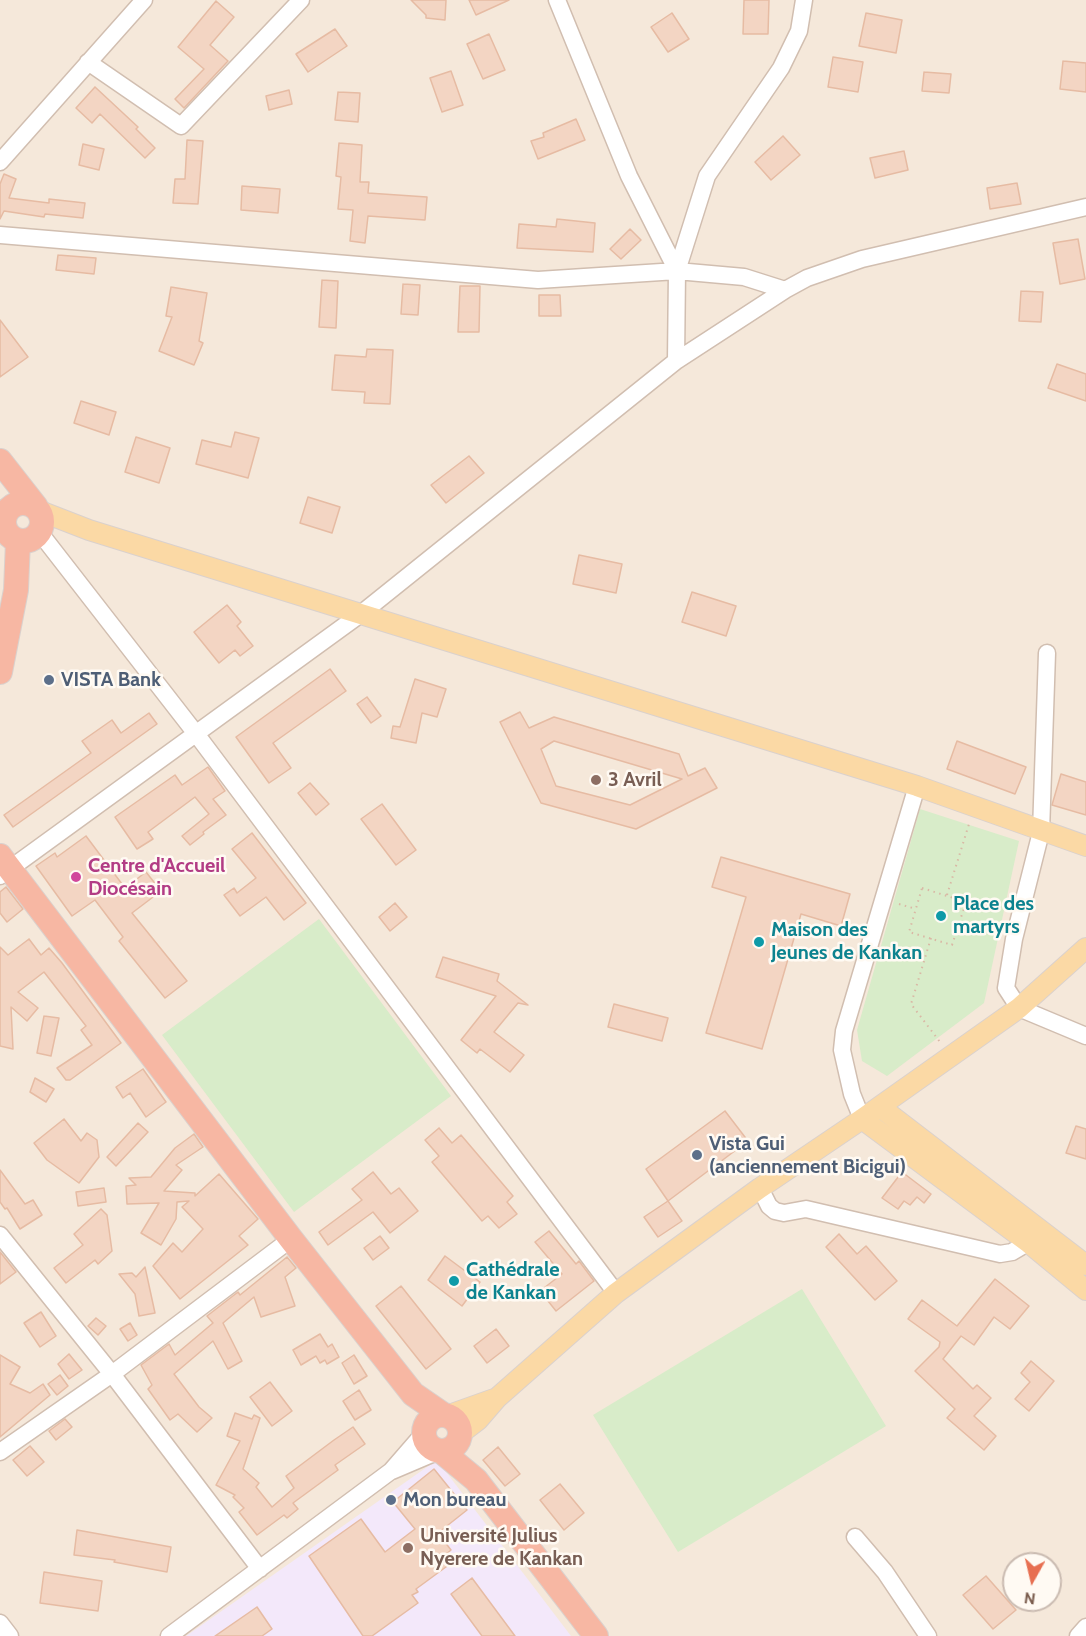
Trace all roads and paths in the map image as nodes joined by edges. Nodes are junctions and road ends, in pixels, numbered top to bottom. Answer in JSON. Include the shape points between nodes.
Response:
{"nodes":[{"id":1,"x":144,"y":0,"type":"edge"},
{"id":2,"x":301,"y":0,"type":"edge"},
{"id":3,"x":557,"y":0,"type":"edge"},
{"id":4,"x":804,"y":0,"type":"edge"},
{"id":5,"x":88,"y":62,"type":"junction"},
{"id":6,"x":0,"y":162,"type":"edge"},
{"id":7,"x":1086,"y":207,"type":"edge"},
{"id":8,"x":0,"y":235,"type":"edge"},
{"id":9,"x":677,"y":271,"type":"junction"},
{"id":10,"x":785,"y":290,"type":"junction"},
{"id":11,"x":676,"y":361,"type":"junction"},
{"id":12,"x":2,"y":463,"type":"edge"},
{"id":13,"x":6,"y":509,"type":"edge"},
{"id":14,"x":35,"y":526,"type":"junction"},
{"id":15,"x":362,"y":613,"type":"junction"},
{"id":16,"x":1047,"y":653,"type":"dead end"},
{"id":17,"x":0,"y":672,"type":"edge"},
{"id":18,"x":197,"y":735,"type":"junction"},
{"id":19,"x":917,"y":786,"type":"junction"},
{"id":20,"x":975,"y":808,"type":"junction"},
{"id":21,"x":1041,"y":832,"type":"junction"},
{"id":22,"x":1086,"y":846,"type":"edge"},
{"id":23,"x":3,"y":867,"type":"edge"},
{"id":24,"x":947,"y":895,"type":"junction"},
{"id":25,"x":883,"y":899,"type":"junction"},
{"id":26,"x":916,"y":909,"type":"junction"},
{"id":27,"x":960,"y":922,"type":"junction"},
{"id":28,"x":932,"y":938,"type":"junction"},
{"id":29,"x":1014,"y":939,"type":"junction"},
{"id":30,"x":1086,"y":948,"type":"edge"},
{"id":31,"x":1019,"y":1008,"type":"junction"},
{"id":32,"x":1086,"y":1036,"type":"edge"},
{"id":33,"x":951,"y":1056,"type":"junction"},
{"id":34,"x":852,"y":1094,"type":"junction"},
{"id":35,"x":880,"y":1107,"type":"junction"},
{"id":36,"x":862,"y":1119,"type":"junction"},
{"id":37,"x":760,"y":1188,"type":"junction"},
{"id":38,"x":0,"y":1235,"type":"edge"},
{"id":39,"x":1036,"y":1237,"type":"junction"},
{"id":40,"x":291,"y":1239,"type":"junction"},
{"id":41,"x":1086,"y":1265,"type":"edge"},
{"id":42,"x":1086,"y":1290,"type":"edge"},
{"id":43,"x":616,"y":1293,"type":"junction"},
{"id":44,"x":112,"y":1374,"type":"junction"},
{"id":45,"x":442,"y":1433,"type":"junction"},
{"id":46,"x":0,"y":1452,"type":"edge"},
{"id":47,"x":391,"y":1471,"type":"junction"},
{"id":48,"x":855,"y":1537,"type":"dead end"},
{"id":49,"x":260,"y":1569,"type":"junction"},
{"id":50,"x":0,"y":1623,"type":"edge"},
{"id":51,"x":1086,"y":1627,"type":"edge"},
{"id":52,"x":10,"y":1636,"type":"edge"},
{"id":53,"x":169,"y":1636,"type":"edge"},
{"id":54,"x":596,"y":1636,"type":"edge"},
{"id":55,"x":928,"y":1636,"type":"edge"},
{"id":56,"x":1078,"y":1636,"type":"edge"}],
"edges":[{"from":1,"to":5,"type":"street"},
{"from":2,"to":5,"type":"street","via":[[181,126]]},
{"from":3,"to":9,"type":"street","via":[[629,176]]},
{"from":4,"to":9,"type":"street","via":[[800,31],[781,68],[707,176]]},
{"from":5,"to":6,"type":"street"},
{"from":7,"to":10,"type":"street","via":[[862,260],[807,278]]},
{"from":8,"to":9,"type":"street","via":[[538,280]]},
{"from":9,"to":10,"type":"street","via":[[744,277]]},
{"from":9,"to":11,"type":"street"},
{"from":10,"to":11,"type":"street"},
{"from":11,"to":15,"type":"street"},
{"from":12,"to":13,"type":"highway"},
{"from":12,"to":14,"type":"highway"},
{"from":13,"to":14,"type":"highway","via":[[24,502]]},
{"from":13,"to":14,"type":"highway","via":[[5,529]]},
{"from":14,"to":15,"type":"main road","via":[[89,530]]},
{"from":14,"to":17,"type":"highway","via":[[16,590]]},
{"from":14,"to":18,"type":"street"},
{"from":15,"to":18,"type":"street"},
{"from":15,"to":19,"type":"main road"},
{"from":16,"to":21,"type":"street"},
{"from":18,"to":23,"type":"street"},
{"from":18,"to":43,"type":"street"},
{"from":19,"to":20,"type":"main road"},
{"from":19,"to":25,"type":"street"},
{"from":20,"to":21,"type":"main road"},
{"from":20,"to":24,"type":"path"},
{"from":21,"to":22,"type":"main road"},
{"from":21,"to":29,"type":"street"},
{"from":23,"to":40,"type":"highway"},
{"from":24,"to":26,"type":"path","via":[[922,888]]},
{"from":24,"to":27,"type":"path","via":[[966,902]]},
{"from":25,"to":26,"type":"path"},
{"from":25,"to":34,"type":"street","via":[[842,1044]]},
{"from":26,"to":28,"type":"path","via":[[909,932]]},
{"from":27,"to":28,"type":"path","via":[[952,945]]},
{"from":27,"to":29,"type":"path"},
{"from":28,"to":33,"type":"path","via":[[911,1004]]},
{"from":29,"to":31,"type":"street","via":[[1006,988]]},
{"from":30,"to":31,"type":"main road"},
{"from":31,"to":32,"type":"street"},
{"from":31,"to":33,"type":"main road"},
{"from":33,"to":35,"type":"main road"},
{"from":34,"to":35,"type":"street"},
{"from":34,"to":36,"type":"street"},
{"from":35,"to":36,"type":"main road"},
{"from":35,"to":39,"type":"main road"},
{"from":36,"to":37,"type":"main road"},
{"from":36,"to":39,"type":"main road"},
{"from":37,"to":39,"type":"street","via":[[775,1211],[806,1209],[1000,1254],[1012,1252]]},
{"from":37,"to":43,"type":"main road"},
{"from":38,"to":44,"type":"street"},
{"from":39,"to":41,"type":"main road"},
{"from":39,"to":42,"type":"main road"},
{"from":40,"to":44,"type":"street"},
{"from":40,"to":45,"type":"highway"},
{"from":43,"to":45,"type":"main road","via":[[497,1398],[478,1420]]},
{"from":44,"to":46,"type":"street"},
{"from":44,"to":49,"type":"street"},
{"from":45,"to":47,"type":"street"},
{"from":45,"to":47,"type":"street"},
{"from":45,"to":54,"type":"highway"},
{"from":47,"to":49,"type":"street"},
{"from":48,"to":55,"type":"street","via":[[885,1572]]},
{"from":49,"to":53,"type":"street"},
{"from":50,"to":52,"type":"street"},
{"from":51,"to":56,"type":"street"}]}
